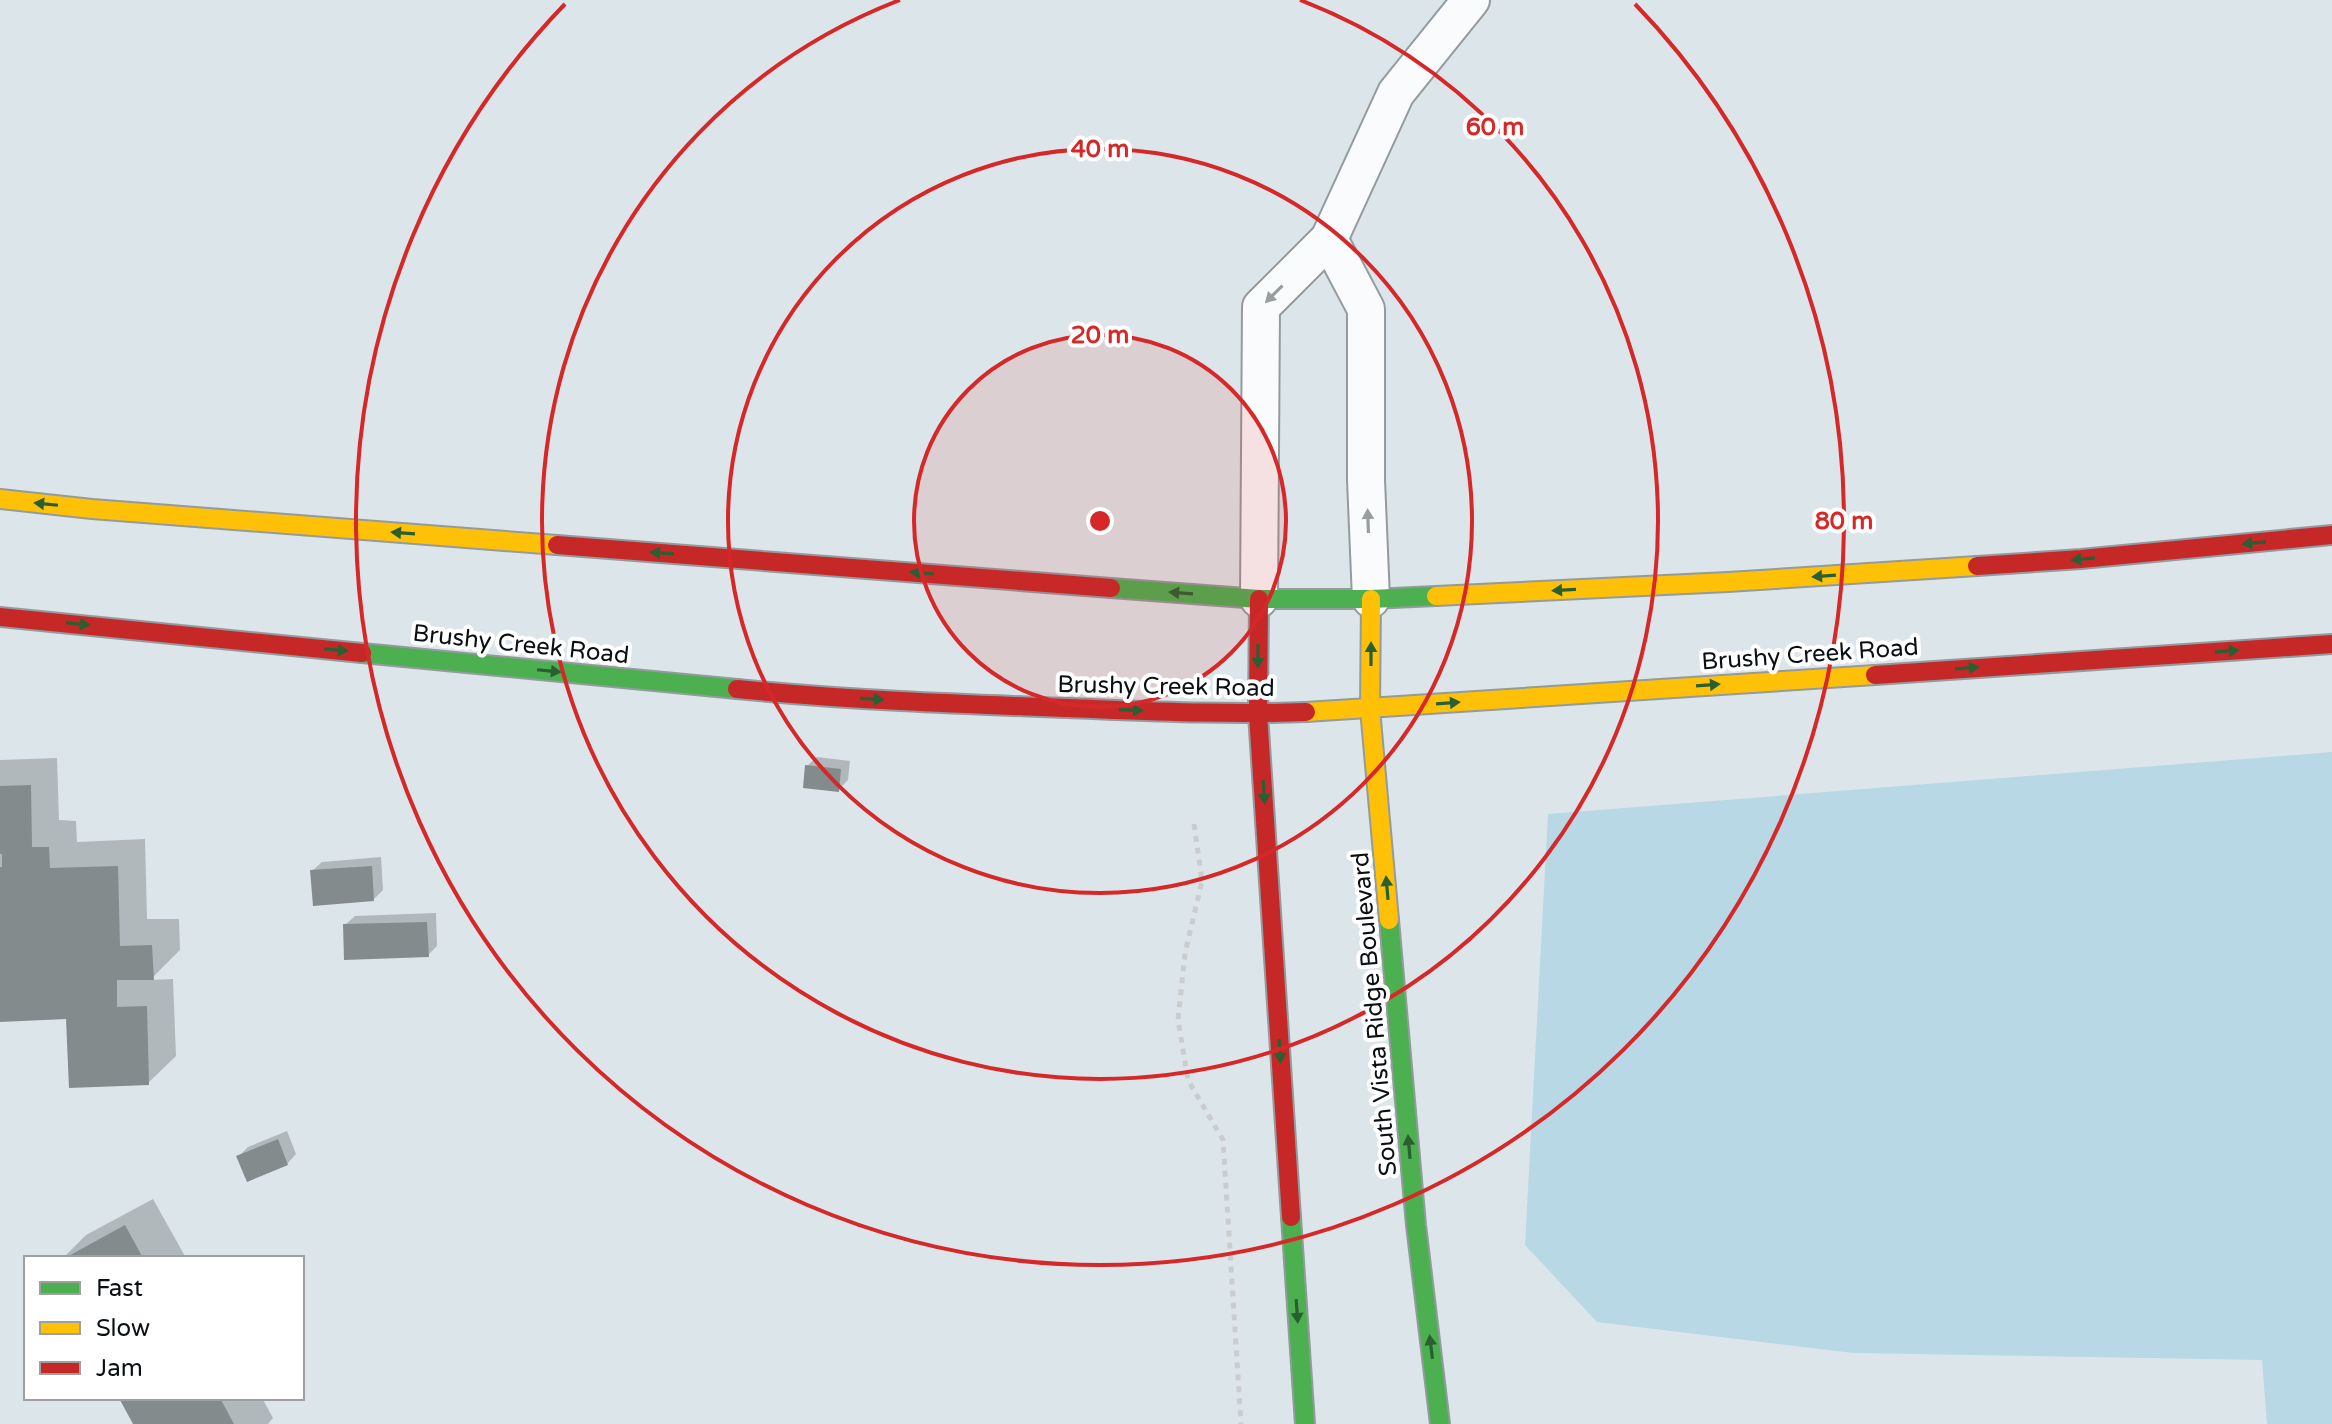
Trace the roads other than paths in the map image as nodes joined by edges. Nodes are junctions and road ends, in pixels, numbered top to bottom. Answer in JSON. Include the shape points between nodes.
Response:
{"nodes":[{"id":1,"x":1471,"y":0,"type":"edge"},
{"id":2,"x":1329,"y":239,"type":"junction"},
{"id":3,"x":0,"y":499,"type":"edge"},
{"id":4,"x":2332,"y":535,"type":"edge"},
{"id":5,"x":1259,"y":599,"type":"junction"},
{"id":6,"x":1371,"y":599,"type":"junction"},
{"id":7,"x":0,"y":617,"type":"edge"},
{"id":8,"x":2332,"y":644,"type":"edge"},
{"id":9,"x":1370,"y":709,"type":"junction"},
{"id":10,"x":1258,"y":714,"type":"junction"},
{"id":11,"x":1305,"y":1424,"type":"edge"},
{"id":12,"x":1440,"y":1424,"type":"edge"}],
"edges":[{"from":1,"to":2,"type":"lane","via":[[1396,93]]},
{"from":2,"to":5,"type":"lane","one_way":true,"via":[[1261,307]]},
{"from":6,"to":2,"type":"lane","one_way":true,"via":[[1366,309]]},
{"from":5,"to":3,"type":"main road","one_way":true},
{"from":4,"to":6,"type":"main road","one_way":true,"via":[[2081,559]]},
{"from":5,"to":6,"type":"main road"},
{"from":5,"to":10,"type":"main road","one_way":true},
{"from":9,"to":6,"type":"main road","name":"South Vista Ridge Boulevard","one_way":true},
{"from":7,"to":10,"type":"main road","name":"Brushy Creek Road","one_way":true,"via":[[794,695]]},
{"from":9,"to":8,"type":"main road","name":"Brushy Creek Road","one_way":true},
{"from":9,"to":10,"type":"main road","name":"Brushy Creek Road"},
{"from":12,"to":9,"type":"main road","name":"South Vista Ridge Boulevard","one_way":true,"via":[[1416,1225]]},
{"from":10,"to":11,"type":"main road","one_way":true}]}
